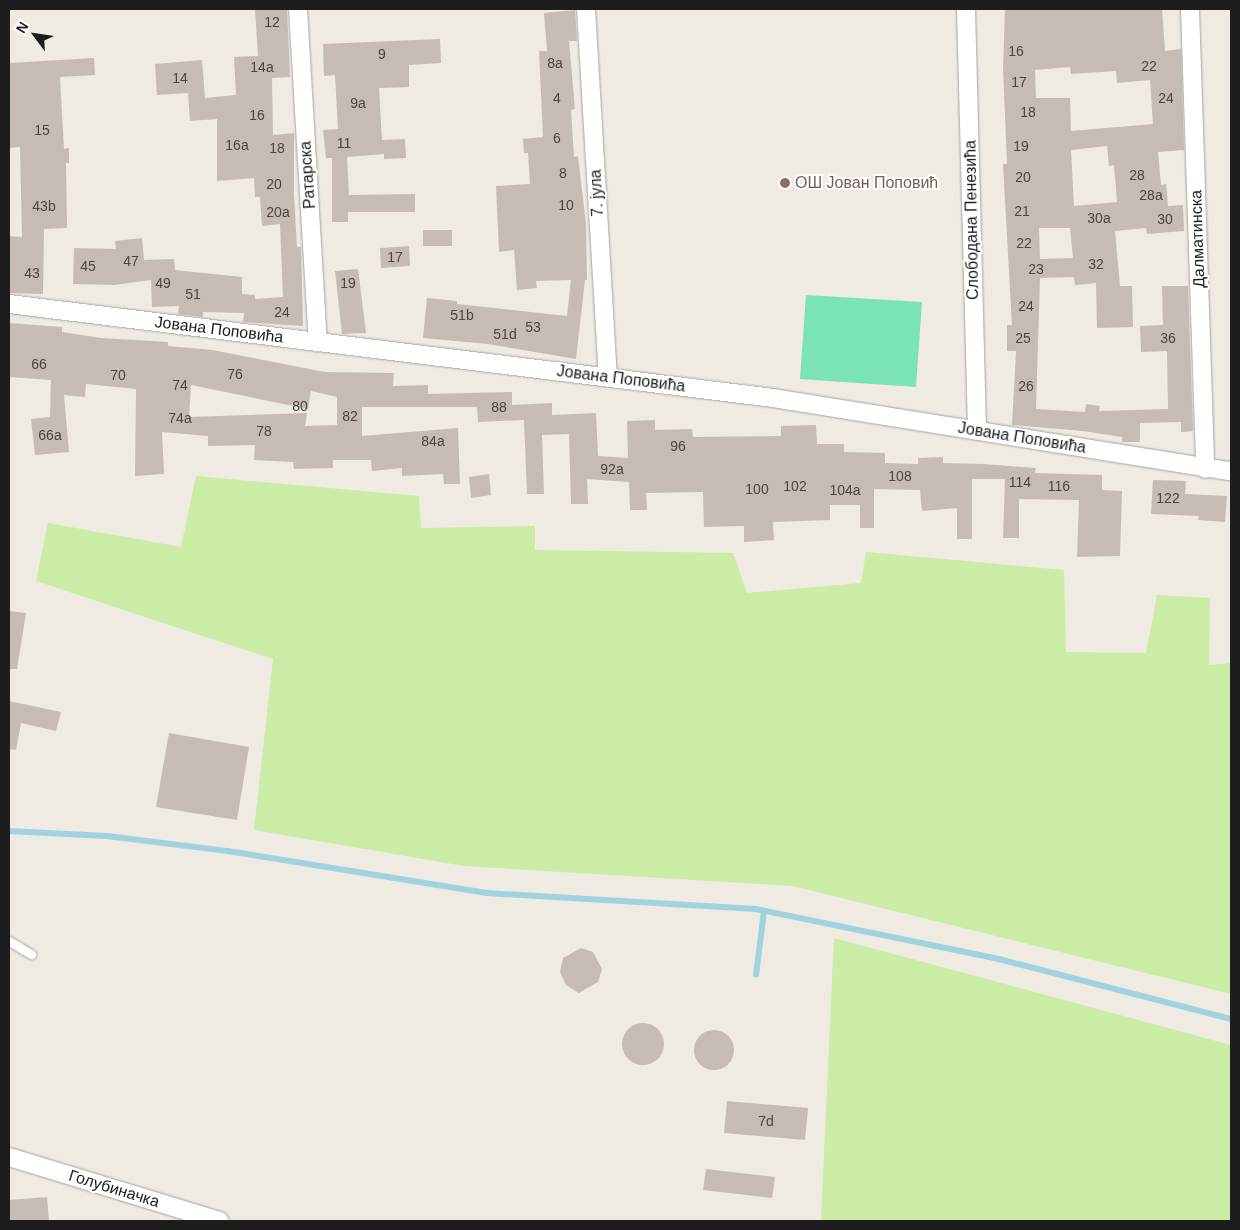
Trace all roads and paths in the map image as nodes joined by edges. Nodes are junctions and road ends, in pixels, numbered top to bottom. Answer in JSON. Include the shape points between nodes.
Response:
{"nodes":[{"id":1,"x":298,"y":9,"type":"edge"},
{"id":2,"x":586,"y":9,"type":"edge"},
{"id":3,"x":966,"y":9,"type":"edge"},
{"id":4,"x":1190,"y":9,"type":"edge"},
{"id":5,"x":9,"y":304,"type":"edge"},
{"id":6,"x":318,"y":342,"type":"junction"},
{"id":7,"x":608,"y":378,"type":"junction"},
{"id":8,"x":977,"y":431,"type":"junction"},
{"id":9,"x":1205,"y":469,"type":"junction"},
{"id":10,"x":1231,"y":471,"type":"edge"},
{"id":11,"x":9,"y":941,"type":"edge"},
{"id":12,"x":31,"y":954,"type":"dead end"},
{"id":13,"x":9,"y":1157,"type":"edge"},
{"id":14,"x":220,"y":1221,"type":"edge"}],
"edges":[{"from":1,"to":6,"type":"street","name":"Ратарска"},
{"from":2,"to":7,"type":"street","name":"7. јула"},
{"from":3,"to":8,"type":"street","name":"Слободана Пенезића"},
{"from":4,"to":9,"type":"street","name":"Далматинска"},
{"from":5,"to":6,"type":"street","name":"Јована Поповића"},
{"from":6,"to":7,"type":"street","name":"Јована Поповића"},
{"from":7,"to":8,"type":"street","name":"Јована Поповића","via":[[773,398]]},
{"from":8,"to":9,"type":"street","name":"Јована Поповића"},
{"from":9,"to":10,"type":"street","name":"Јована Поповића"},
{"from":11,"to":12,"type":"lane"},
{"from":13,"to":14,"type":"street","name":"Голубиначка"}]}
